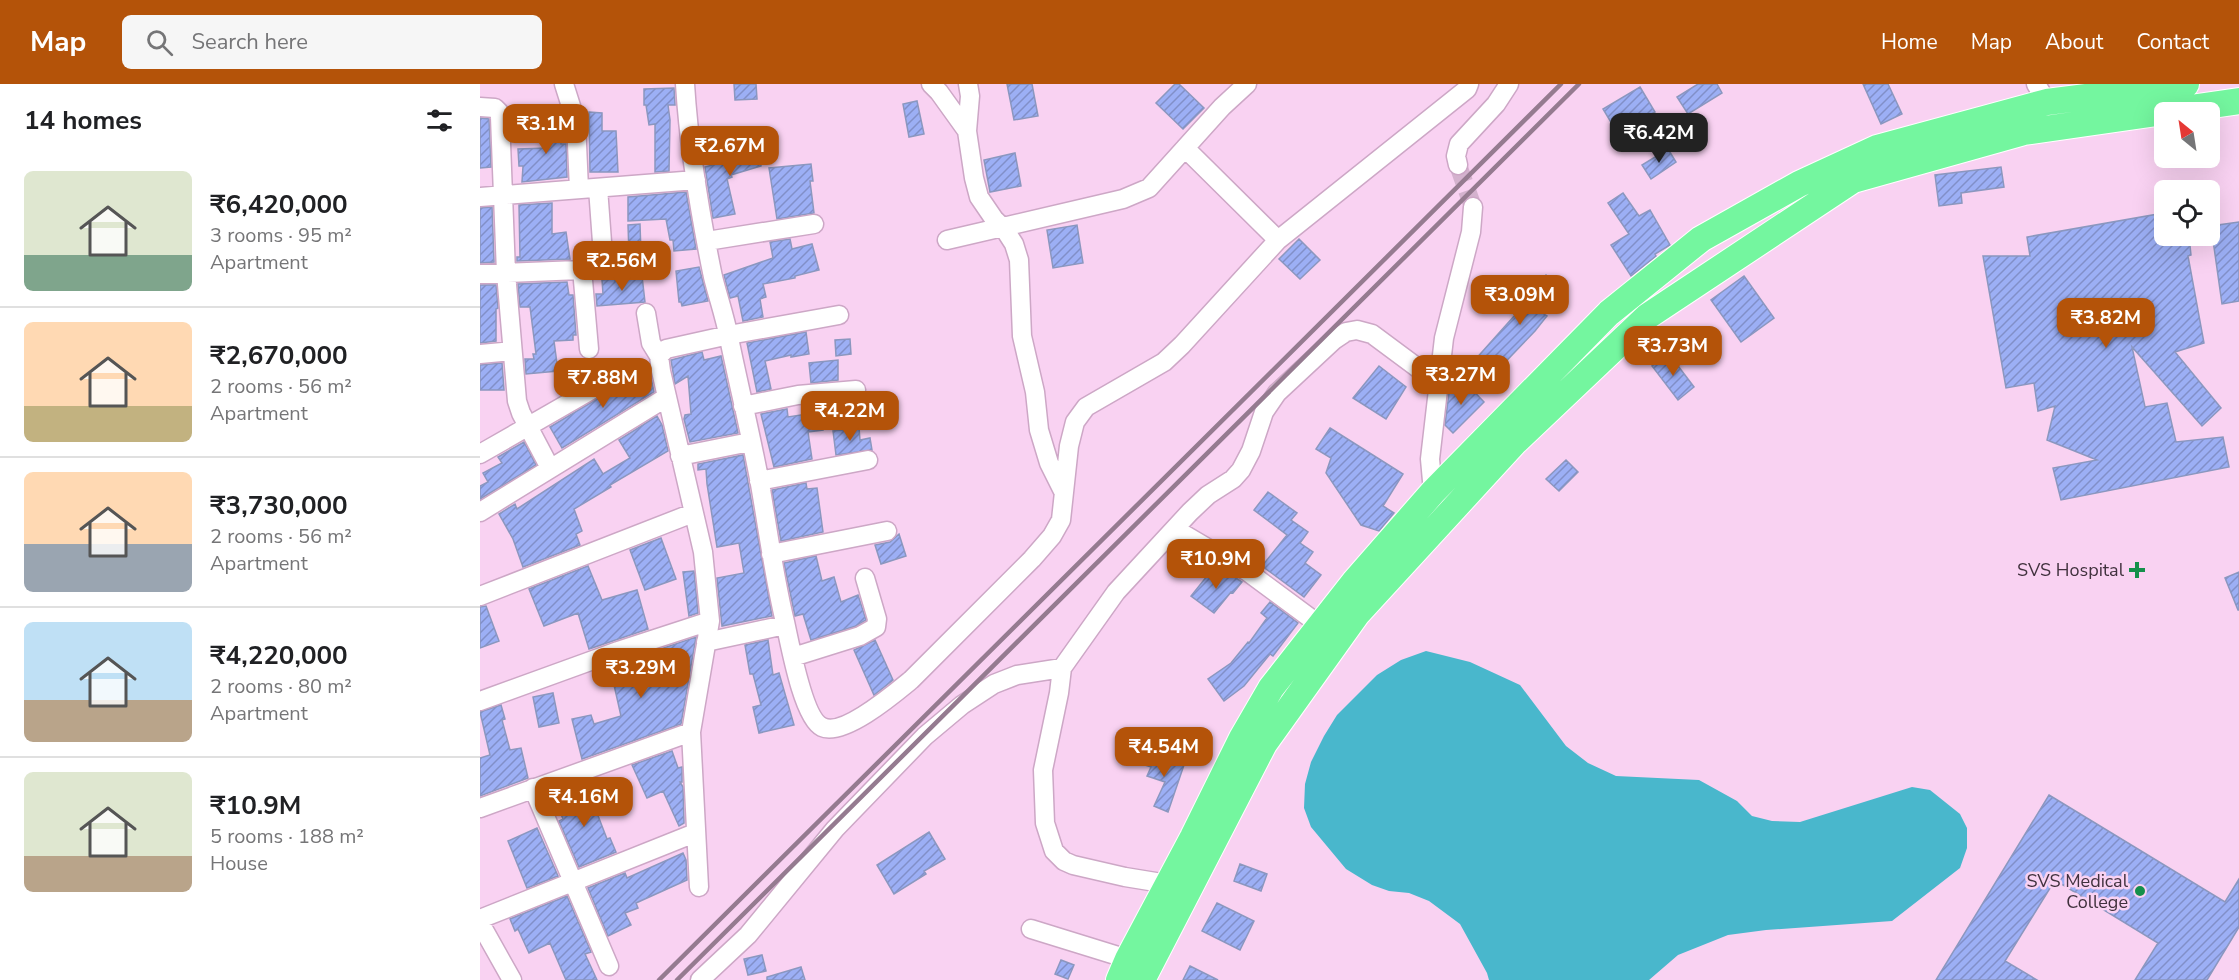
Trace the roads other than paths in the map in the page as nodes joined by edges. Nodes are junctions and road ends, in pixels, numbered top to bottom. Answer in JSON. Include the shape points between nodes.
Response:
{"nodes":[{"id":1,"x":564,"y":84,"type":"edge"},
{"id":2,"x":685,"y":84,"type":"edge"},
{"id":3,"x":931,"y":84,"type":"edge"},
{"id":4,"x":968,"y":84,"type":"edge"},
{"id":5,"x":1247,"y":84,"type":"edge"},
{"id":6,"x":1469,"y":84,"type":"edge"},
{"id":7,"x":1509,"y":84,"type":"edge"},
{"id":8,"x":2186,"y":84,"type":"edge"},
{"id":9,"x":2042,"y":93,"type":"edge"},
{"id":10,"x":2239,"y":101,"type":"edge"},
{"id":11,"x":480,"y":107,"type":"edge"},
{"id":12,"x":967,"y":131,"type":"junction"},
{"id":13,"x":1185,"y":148,"type":"junction"},
{"id":14,"x":1458,"y":165,"type":"tunnel mouth"},
{"id":15,"x":696,"y":180,"type":"junction"},
{"id":16,"x":598,"y":188,"type":"junction"},
{"id":17,"x":579,"y":189,"type":"junction"},
{"id":18,"x":503,"y":195,"type":"junction"},
{"id":19,"x":480,"y":197,"type":"edge"},
{"id":20,"x":1473,"y":207,"type":"tunnel mouth"},
{"id":21,"x":814,"y":225,"type":"dead end"},
{"id":22,"x":1002,"y":227,"type":"junction"},
{"id":23,"x":947,"y":240,"type":"dead end"},
{"id":24,"x":1278,"y":240,"type":"junction"},
{"id":25,"x":707,"y":241,"type":"junction"},
{"id":26,"x":655,"y":262,"type":"dead end"},
{"id":27,"x":604,"y":268,"type":"junction"},
{"id":28,"x":582,"y":269,"type":"junction"},
{"id":29,"x":506,"y":273,"type":"junction"},
{"id":30,"x":480,"y":274,"type":"edge"},
{"id":31,"x":646,"y":313,"type":"dead end"},
{"id":32,"x":839,"y":315,"type":"dead end"},
{"id":33,"x":729,"y":335,"type":"junction"},
{"id":34,"x":589,"y":349,"type":"dead end"},
{"id":35,"x":512,"y":351,"type":"junction"},
{"id":36,"x":480,"y":354,"type":"edge"},
{"id":37,"x":659,"y":356,"type":"junction"},
{"id":38,"x":606,"y":381,"type":"dead end"},
{"id":39,"x":1438,"y":383,"type":"junction"},
{"id":40,"x":856,"y":390,"type":"dead end"},
{"id":41,"x":666,"y":397,"type":"junction"},
{"id":42,"x":743,"y":406,"type":"junction"},
{"id":43,"x":529,"y":428,"type":"junction"},
{"id":44,"x":750,"y":442,"type":"junction"},
{"id":45,"x":480,"y":454,"type":"edge"},
{"id":46,"x":680,"y":456,"type":"junction"},
{"id":47,"x":868,"y":460,"type":"dead end"},
{"id":48,"x":550,"y":468,"type":"junction"},
{"id":49,"x":759,"y":481,"type":"junction"},
{"id":50,"x":1064,"y":492,"type":"junction"},
{"id":51,"x":1432,"y":492,"type":"junction"},
{"id":52,"x":480,"y":512,"type":"edge"},
{"id":53,"x":693,"y":513,"type":"junction"},
{"id":54,"x":1175,"y":529,"type":"junction"},
{"id":55,"x":887,"y":531,"type":"dead end"},
{"id":56,"x":771,"y":555,"type":"junction"},
{"id":57,"x":865,"y":578,"type":"dead end"},
{"id":58,"x":480,"y":596,"type":"edge"},
{"id":59,"x":710,"y":621,"type":"junction"},
{"id":60,"x":785,"y":625,"type":"junction"},
{"id":61,"x":1321,"y":626,"type":"junction"},
{"id":62,"x":706,"y":642,"type":"junction"},
{"id":63,"x":793,"y":657,"type":"junction"},
{"id":64,"x":1062,"y":668,"type":"junction"},
{"id":65,"x":480,"y":701,"type":"edge"},
{"id":66,"x":691,"y":732,"type":"junction"},
{"id":67,"x":533,"y":789,"type":"junction"},
{"id":68,"x":480,"y":808,"type":"edge"},
{"id":69,"x":695,"y":833,"type":"junction"},
{"id":70,"x":574,"y":882,"type":"junction"},
{"id":71,"x":1168,"y":884,"type":"junction"},
{"id":72,"x":699,"y":887,"type":"dead end"},
{"id":73,"x":480,"y":921,"type":"edge"},
{"id":74,"x":1031,"y":929,"type":"dead end"},
{"id":75,"x":609,"y":966,"type":"dead end"},
{"id":76,"x":1123,"y":970,"type":"edge"},
{"id":77,"x":512,"y":980,"type":"edge"},
{"id":78,"x":700,"y":980,"type":"edge"},
{"id":79,"x":1142,"y":980,"type":"edge"}],
"edges":[{"from":1,"to":17,"type":"street","via":[[576,122]]},
{"from":2,"to":15,"type":"street"},
{"from":3,"to":12,"type":"street"},
{"from":4,"to":12,"type":"street"},
{"from":5,"to":13,"type":"street"},
{"from":6,"to":24,"type":"street"},
{"from":7,"to":14,"type":"street","via":[[1459,144]]},
{"from":8,"to":9,"type":"highway"},
{"from":9,"to":51,"type":"highway","via":[[1877,148],[1799,184],[1701,239],[1609,313]]},
{"from":10,"to":79,"type":"highway","via":[[2024,132],[1853,180],[1648,316],[1515,442],[1357,614],[1264,744]]},
{"from":11,"to":18,"type":"street","via":[[491,106],[499,112]]},
{"from":12,"to":22,"type":"street","via":[[979,197]]},
{"from":13,"to":22,"type":"street","via":[[1149,188],[1124,199]]},
{"from":13,"to":24,"type":"street"},
{"from":15,"to":16,"type":"street"},
{"from":15,"to":25,"type":"street"},
{"from":16,"to":17,"type":"street"},
{"from":16,"to":27,"type":"street"},
{"from":17,"to":18,"type":"street"},
{"from":18,"to":19,"type":"street"},
{"from":18,"to":29,"type":"street"},
{"from":20,"to":39,"type":"street"},
{"from":21,"to":25,"type":"street"},
{"from":22,"to":23,"type":"street"},
{"from":22,"to":50,"type":"street","via":[[1019,260],[1022,336],[1039,430],[1049,463]]},
{"from":24,"to":50,"type":"street","via":[[1164,362],[1086,407],[1075,422]]},
{"from":25,"to":33,"type":"street"},
{"from":26,"to":27,"type":"street"},
{"from":27,"to":28,"type":"street"},
{"from":28,"to":29,"type":"street"},
{"from":28,"to":34,"type":"street"},
{"from":29,"to":30,"type":"street"},
{"from":29,"to":35,"type":"street"},
{"from":31,"to":37,"type":"street","via":[[651,343]]},
{"from":32,"to":33,"type":"street"},
{"from":33,"to":37,"type":"street","via":[[666,349]]},
{"from":33,"to":42,"type":"street"},
{"from":35,"to":36,"type":"street"},
{"from":35,"to":43,"type":"street","via":[[516,401]]},
{"from":37,"to":41,"type":"street"},
{"from":38,"to":43,"type":"street"},
{"from":39,"to":51,"type":"street","via":[[1430,459]]},
{"from":39,"to":54,"type":"street","via":[[1372,334],[1346,332],[1277,393],[1264,412],[1241,470],[1208,495]]},
{"from":40,"to":42,"type":"street"},
{"from":41,"to":46,"type":"street"},
{"from":41,"to":48,"type":"street"},
{"from":42,"to":44,"type":"street"},
{"from":43,"to":45,"type":"street"},
{"from":43,"to":48,"type":"street"},
{"from":44,"to":46,"type":"street"},
{"from":44,"to":49,"type":"street"},
{"from":46,"to":53,"type":"street"},
{"from":47,"to":49,"type":"street"},
{"from":48,"to":52,"type":"street"},
{"from":49,"to":56,"type":"street"},
{"from":50,"to":63,"type":"street","via":[[1061,520],[1032,560],[911,680],[862,715],[831,730],[821,727],[813,720]]},
{"from":51,"to":61,"type":"highway"},
{"from":53,"to":58,"type":"street"},
{"from":53,"to":59,"type":"street","via":[[703,552]]},
{"from":54,"to":61,"type":"street","via":[[1248,572]]},
{"from":54,"to":64,"type":"street","via":[[1116,592]]},
{"from":55,"to":56,"type":"street"},
{"from":56,"to":60,"type":"street"},
{"from":57,"to":63,"type":"street","via":[[876,627],[860,636]]},
{"from":59,"to":62,"type":"street"},
{"from":59,"to":65,"type":"street"},
{"from":60,"to":62,"type":"street"},
{"from":60,"to":63,"type":"street"},
{"from":61,"to":71,"type":"highway","via":[[1271,687]]},
{"from":62,"to":66,"type":"street"},
{"from":64,"to":71,"type":"street","via":[[1043,770],[1046,823],[1054,851],[1073,866]]},
{"from":64,"to":78,"type":"street","via":[[1017,675],[994,684],[925,736],[835,829],[748,935]]},
{"from":66,"to":67,"type":"street"},
{"from":66,"to":69,"type":"street"},
{"from":67,"to":68,"type":"street"},
{"from":67,"to":70,"type":"street"},
{"from":69,"to":70,"type":"street"},
{"from":69,"to":72,"type":"street"},
{"from":70,"to":73,"type":"street"},
{"from":70,"to":75,"type":"street"},
{"from":71,"to":76,"type":"highway"},
{"from":73,"to":77,"type":"street"},
{"from":74,"to":76,"type":"street"}]}
